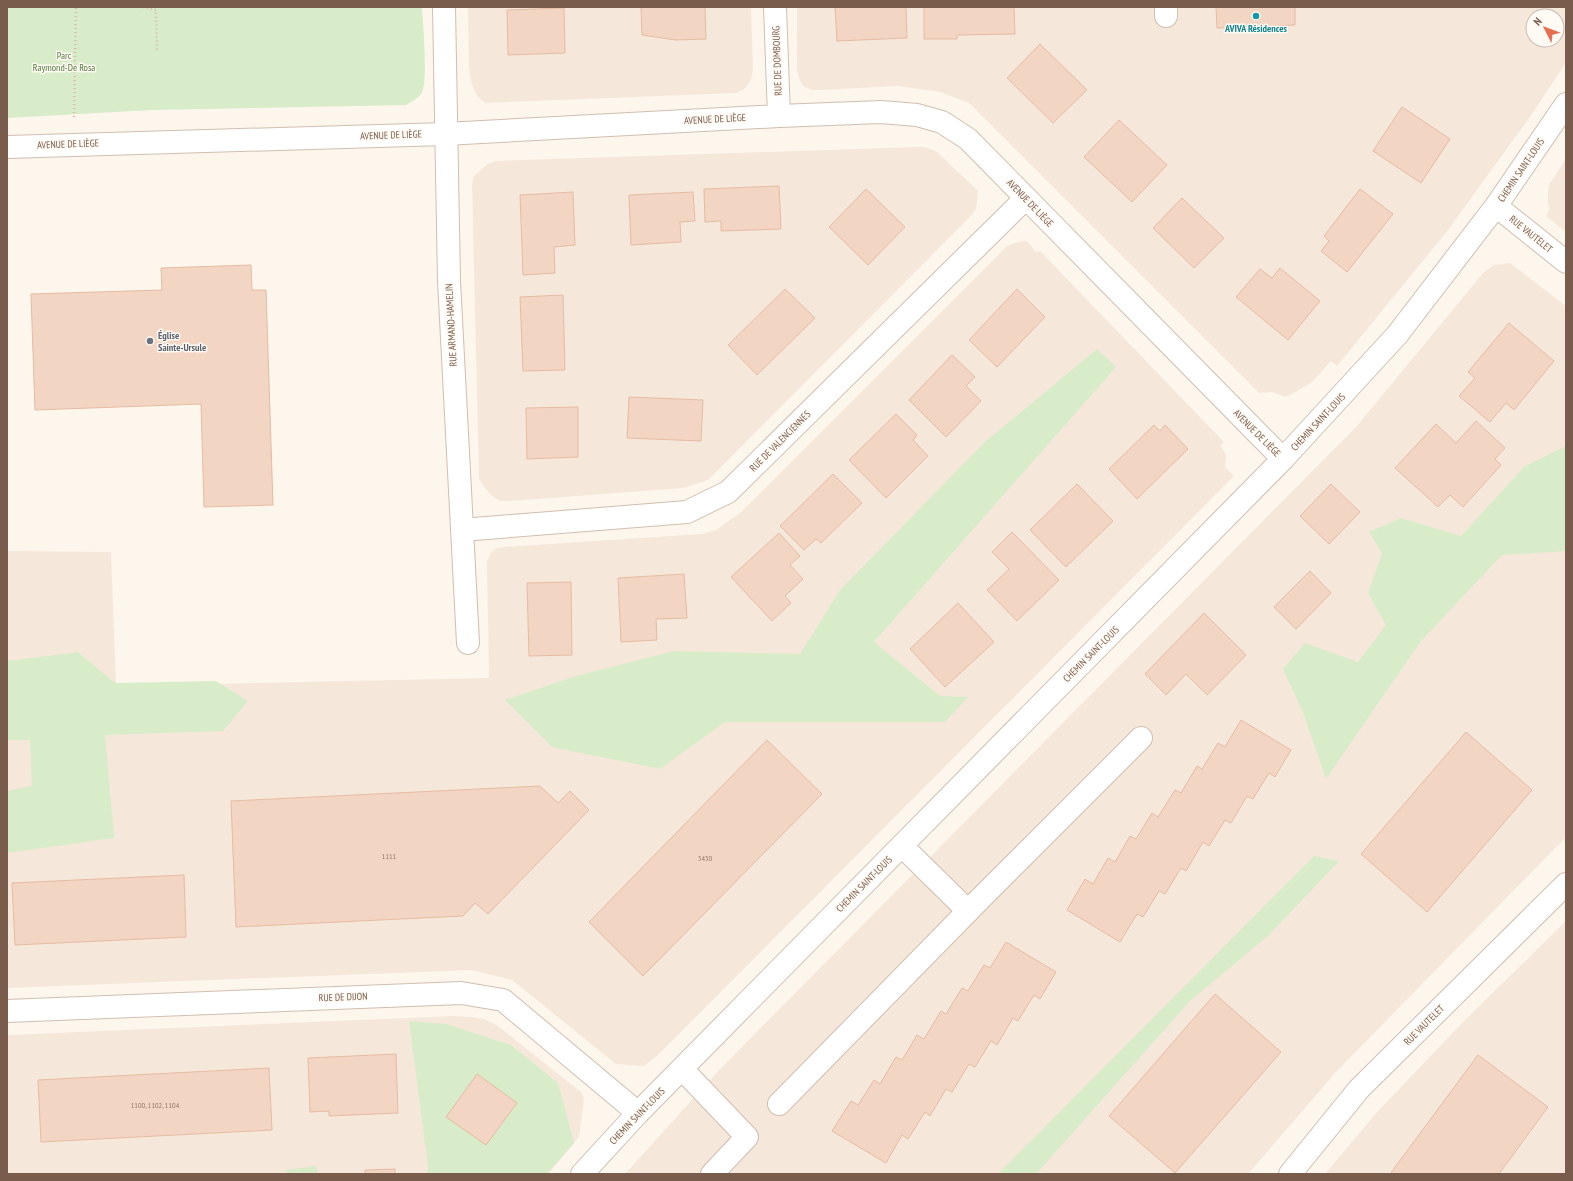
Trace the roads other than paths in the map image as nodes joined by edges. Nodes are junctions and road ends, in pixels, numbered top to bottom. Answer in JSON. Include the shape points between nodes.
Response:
{"nodes":[{"id":1,"x":444,"y":7,"type":"edge"},
{"id":2,"x":775,"y":7,"type":"edge"},
{"id":3,"x":1566,"y":104,"type":"edge"},
{"id":4,"x":779,"y":116,"type":"junction"},
{"id":5,"x":445,"y":134,"type":"junction"},
{"id":6,"x":7,"y":147,"type":"edge"},
{"id":7,"x":1026,"y":198,"type":"junction"},
{"id":8,"x":1496,"y":206,"type":"junction"},
{"id":9,"x":1566,"y":262,"type":"edge"},
{"id":10,"x":1283,"y":459,"type":"junction"},
{"id":11,"x":462,"y":530,"type":"junction"},
{"id":12,"x":468,"y":643,"type":"dead end"},
{"id":13,"x":1141,"y":738,"type":"dead end"},
{"id":14,"x":902,"y":846,"type":"junction"},
{"id":15,"x":1566,"y":884,"type":"edge"},
{"id":16,"x":968,"y":911,"type":"junction"},
{"id":17,"x":7,"y":1011,"type":"edge"},
{"id":18,"x":682,"y":1069,"type":"junction"},
{"id":19,"x":779,"y":1104,"type":"dead end"},
{"id":20,"x":638,"y":1113,"type":"junction"},
{"id":21,"x":582,"y":1174,"type":"edge"},
{"id":22,"x":712,"y":1174,"type":"edge"},
{"id":23,"x":1290,"y":1174,"type":"edge"}],
"edges":[{"from":1,"to":5,"type":"street","name":"RUE ARMAND-HAMELIN"},
{"from":2,"to":4,"type":"street","name":"RUE DE DOMBOURG"},
{"from":3,"to":8,"type":"street","name":"CHEMIN SAINT-LOUIS"},
{"from":4,"to":5,"type":"street","name":"AVENUE DE LIÈGE"},
{"from":4,"to":7,"type":"street","name":"AVENUE DE LIÈGE","via":[[881,112],[917,115],[942,122],[968,139]]},
{"from":5,"to":6,"type":"street","name":"AVENUE DE LIÈGE"},
{"from":5,"to":11,"type":"street","name":"RUE ARMAND-HAMELIN","via":[[449,281]]},
{"from":7,"to":10,"type":"street","name":"AVENUE DE LIÈGE"},
{"from":7,"to":11,"type":"street","name":"RUE DE VALENCIENNES","via":[[728,492],[686,512]]},
{"from":8,"to":9,"type":"street","name":"RUE VAUTELET"},
{"from":8,"to":10,"type":"street","name":"CHEMIN SAINT-LOUIS","via":[[1397,335]]},
{"from":10,"to":14,"type":"street","name":"CHEMIN SAINT-LOUIS"},
{"from":11,"to":12,"type":"street","name":"RUE ARMAND-HAMELIN"},
{"from":13,"to":16,"type":"street"},
{"from":14,"to":16,"type":"street"},
{"from":14,"to":18,"type":"street","name":"CHEMIN SAINT-LOUIS"},
{"from":15,"to":23,"type":"street","name":"RUE VAUTELET","via":[[1359,1089]]},
{"from":16,"to":19,"type":"street"},
{"from":17,"to":20,"type":"street","name":"RUE DE DIJON","via":[[461,993],[489,997],[503,1000]]},
{"from":18,"to":20,"type":"street","name":"CHEMIN SAINT-LOUIS"},
{"from":18,"to":22,"type":"street","via":[[747,1137]]},
{"from":20,"to":21,"type":"street","name":"CHEMIN SAINT-LOUIS"}]}
